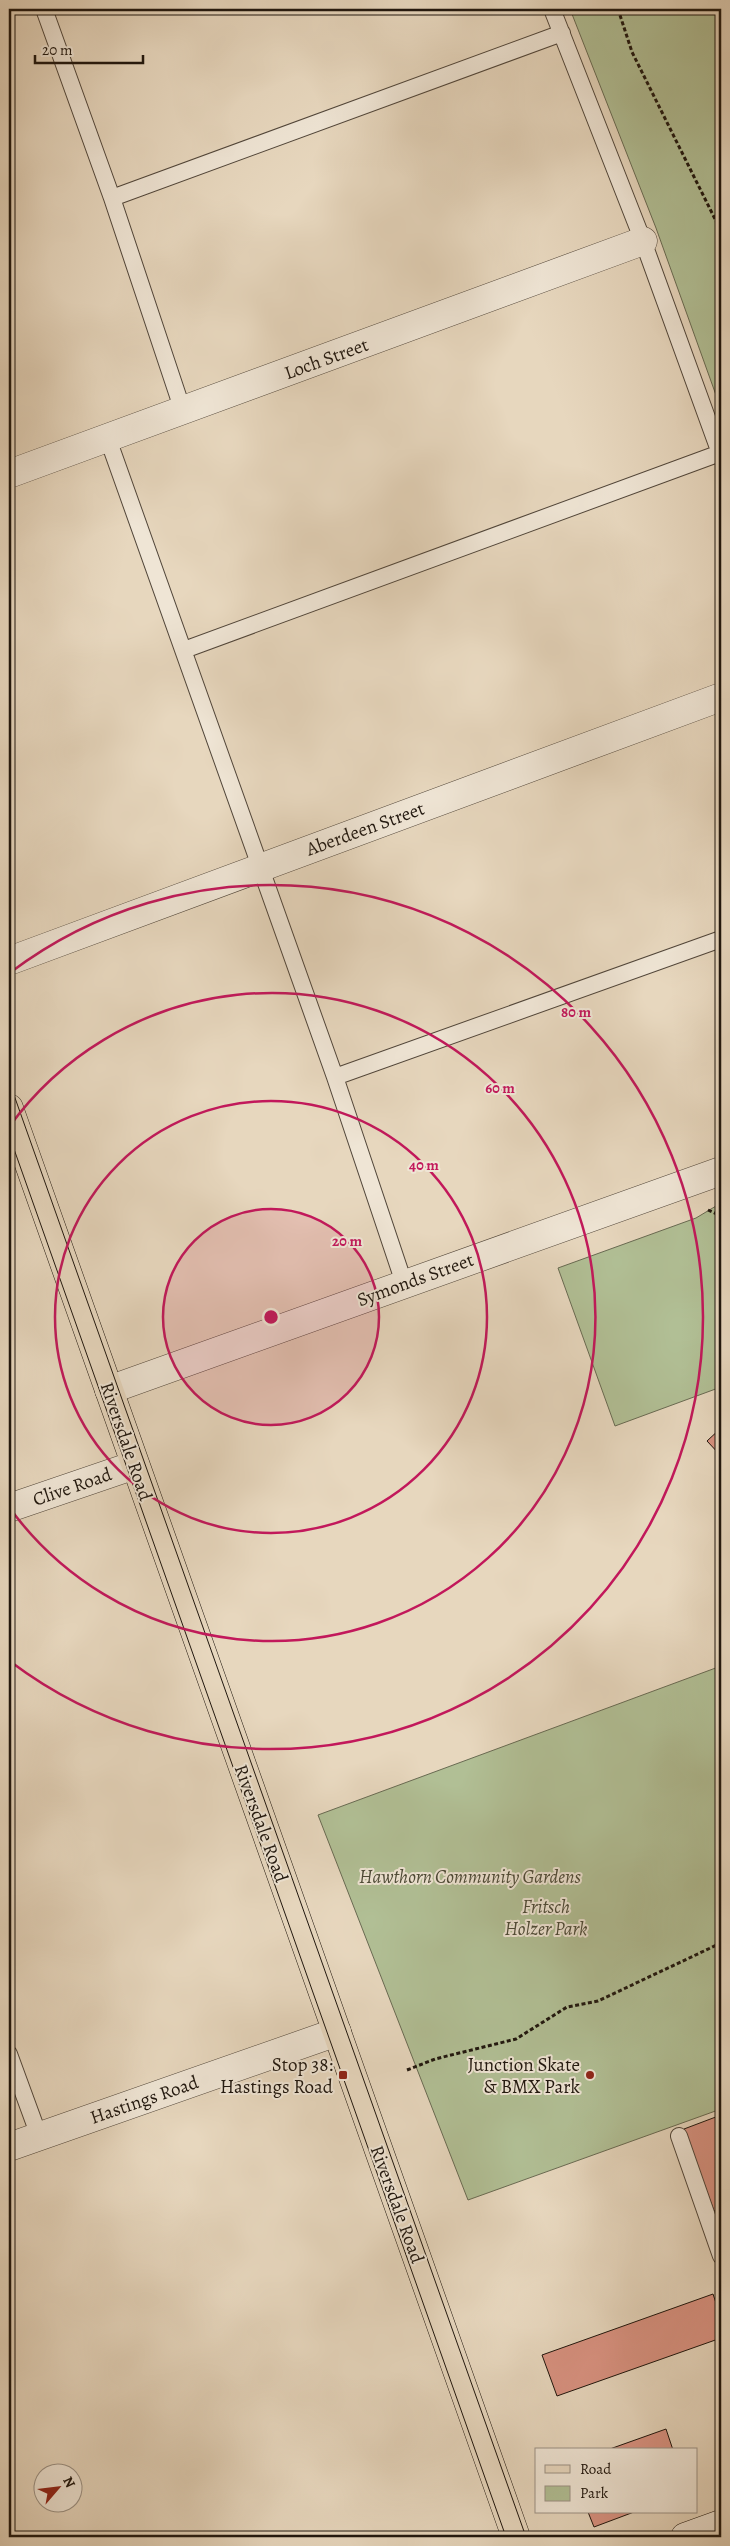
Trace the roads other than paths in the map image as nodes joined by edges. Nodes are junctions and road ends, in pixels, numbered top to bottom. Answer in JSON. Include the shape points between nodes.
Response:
{"nodes":[{"id":1,"x":44,"y":9,"type":"edge"},
{"id":2,"x":552,"y":9,"type":"edge"},
{"id":3,"x":562,"y":33,"type":"junction"},
{"id":4,"x":112,"y":198,"type":"junction"},
{"id":5,"x":644,"y":241,"type":"junction"},
{"id":6,"x":183,"y":412,"type":"junction"},
{"id":7,"x":108,"y":439,"type":"junction"},
{"id":8,"x":721,"y":454,"type":"edge"},
{"id":9,"x":9,"y":474,"type":"edge"},
{"id":10,"x":184,"y":650,"type":"junction"},
{"id":11,"x":721,"y":697,"type":"edge"},
{"id":12,"x":261,"y":866,"type":"junction"},
{"id":13,"x":721,"y":939,"type":"edge"},
{"id":14,"x":9,"y":961,"type":"edge"},
{"id":15,"x":335,"y":1077,"type":"junction"},
{"id":16,"x":9,"y":1108,"type":"edge"},
{"id":17,"x":721,"y":1171,"type":"edge"},
{"id":18,"x":404,"y":1283,"type":"junction"},
{"id":19,"x":109,"y":1390,"type":"junction"},
{"id":20,"x":135,"y":1465,"type":"junction"},
{"id":21,"x":9,"y":1508,"type":"edge"},
{"id":22,"x":336,"y":2032,"type":"junction"},
{"id":23,"x":9,"y":2054,"type":"edge"},
{"id":24,"x":39,"y":2136,"type":"junction"},
{"id":25,"x":680,"y":2136,"type":"dead end"},
{"id":26,"x":9,"y":2147,"type":"edge"},
{"id":27,"x":721,"y":2256,"type":"edge"},
{"id":28,"x":721,"y":2524,"type":"edge"},
{"id":29,"x":516,"y":2537,"type":"edge"},
{"id":30,"x":685,"y":2537,"type":"edge"}],
"edges":[{"from":1,"to":4,"type":"lane"},
{"from":2,"to":3,"type":"lane"},
{"from":3,"to":4,"type":"lane"},
{"from":3,"to":5,"type":"lane"},
{"from":4,"to":6,"type":"lane"},
{"from":5,"to":6,"type":"street","name":"Loch Street"},
{"from":5,"to":8,"type":"lane"},
{"from":6,"to":7,"type":"street","name":"Loch Street"},
{"from":7,"to":9,"type":"street","name":"Loch Street"},
{"from":7,"to":10,"type":"lane"},
{"from":8,"to":10,"type":"lane"},
{"from":10,"to":12,"type":"lane"},
{"from":11,"to":12,"type":"street","name":"Aberdeen Street"},
{"from":12,"to":14,"type":"street","name":"Aberdeen Street"},
{"from":12,"to":15,"type":"lane"},
{"from":13,"to":15,"type":"lane"},
{"from":15,"to":18,"type":"lane"},
{"from":16,"to":19,"type":"main road","name":"Riversdale Road"},
{"from":17,"to":18,"type":"street","name":"Symonds Street"},
{"from":18,"to":19,"type":"street","name":"Symonds Street"},
{"from":19,"to":20,"type":"main road","name":"Riversdale Road"},
{"from":20,"to":21,"type":"street","name":"Clive Road"},
{"from":20,"to":22,"type":"main road","name":"Riversdale Road"},
{"from":22,"to":24,"type":"street","name":"Hastings Road"},
{"from":22,"to":29,"type":"main road","name":"Riversdale Road"},
{"from":23,"to":24,"type":"lane"},
{"from":24,"to":26,"type":"street","name":"Hastings Road"},
{"from":25,"to":27,"type":"lane"},
{"from":28,"to":30,"type":"street"}]}
